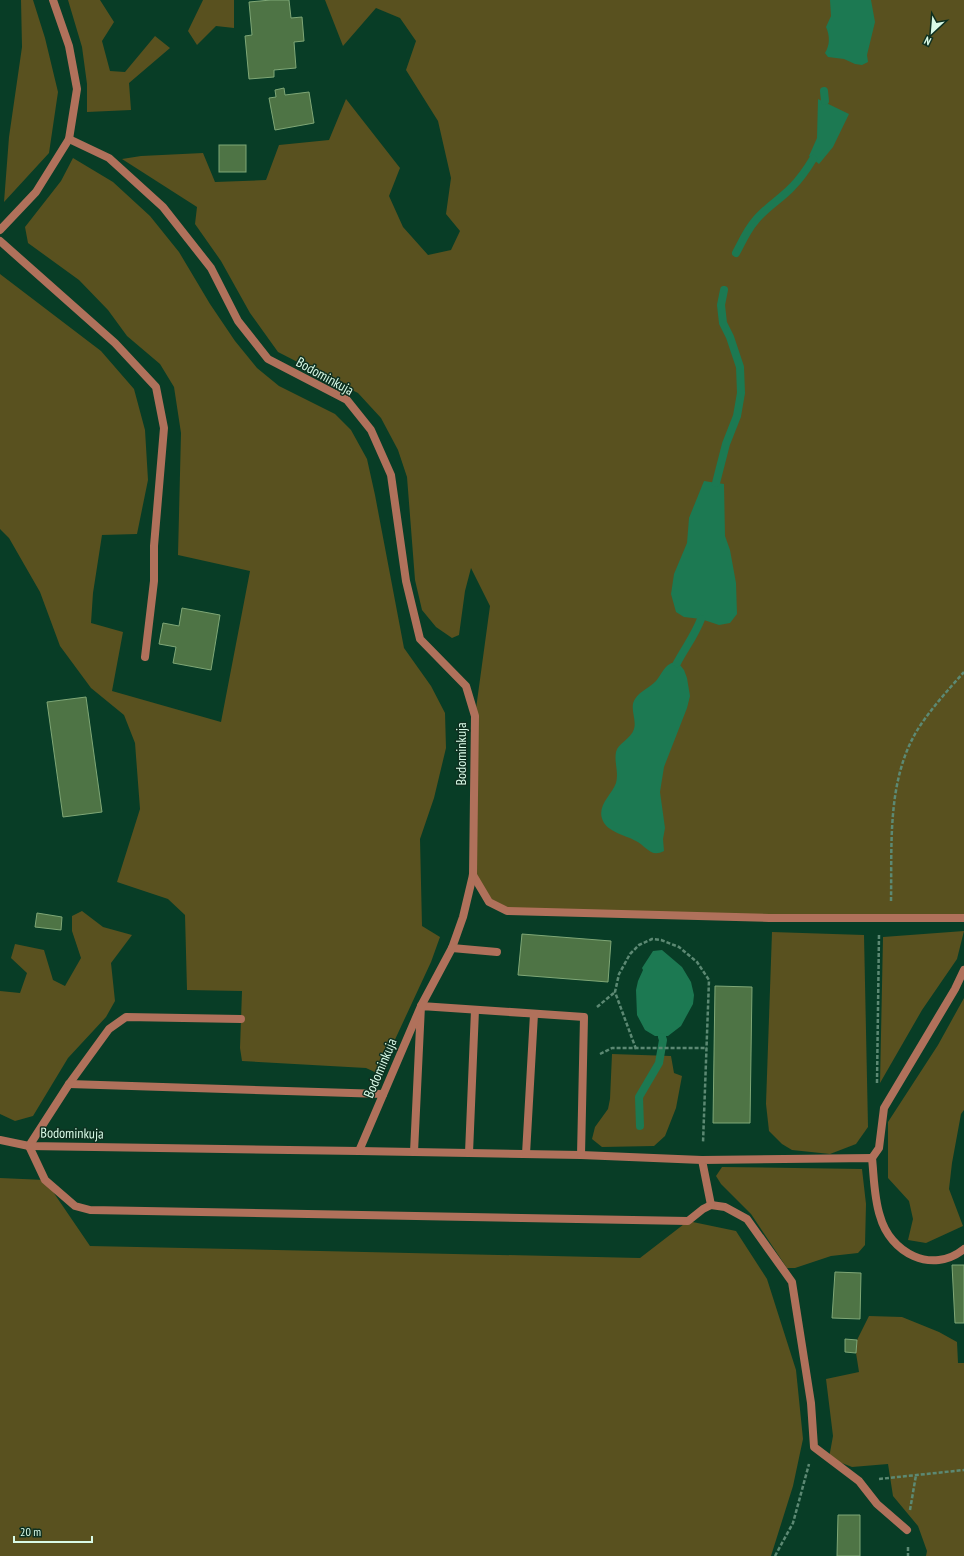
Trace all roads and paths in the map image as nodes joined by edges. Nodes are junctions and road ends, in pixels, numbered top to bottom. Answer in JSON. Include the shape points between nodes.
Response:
{"nodes":[{"id":1,"x":53,"y":0,"type":"edge"},
{"id":2,"x":69,"y":139,"type":"junction"},
{"id":3,"x":0,"y":230,"type":"edge"},
{"id":4,"x":0,"y":241,"type":"edge"},
{"id":5,"x":145,"y":657,"type":"dead end"},
{"id":6,"x":964,"y":672,"type":"edge"},
{"id":7,"x":473,"y":875,"type":"junction"},
{"id":8,"x":964,"y":918,"type":"edge"},
{"id":9,"x":879,"y":919,"type":"junction"},
{"id":10,"x":891,"y":919,"type":"junction"},
{"id":11,"x":452,"y":948,"type":"junction"},
{"id":12,"x":497,"y":952,"type":"dead end"},
{"id":13,"x":964,"y":970,"type":"edge"},
{"id":14,"x":615,"y":992,"type":"junction"},
{"id":15,"x":421,"y":1006,"type":"junction"},
{"id":16,"x":475,"y":1010,"type":"junction"},
{"id":17,"x":534,"y":1014,"type":"junction"},
{"id":18,"x":584,"y":1018,"type":"junction"},
{"id":19,"x":241,"y":1019,"type":"dead end"},
{"id":20,"x":707,"y":1048,"type":"junction"},
{"id":21,"x":636,"y":1049,"type":"junction"},
{"id":22,"x":583,"y":1062,"type":"junction"},
{"id":23,"x":69,"y":1084,"type":"junction"},
{"id":24,"x":383,"y":1094,"type":"junction"},
{"id":25,"x":884,"y":1108,"type":"junction"},
{"id":26,"x":0,"y":1140,"type":"edge"},
{"id":27,"x":29,"y":1146,"type":"junction"},
{"id":28,"x":359,"y":1151,"type":"junction"},
{"id":29,"x":414,"y":1152,"type":"junction"},
{"id":30,"x":469,"y":1153,"type":"junction"},
{"id":31,"x":526,"y":1154,"type":"junction"},
{"id":32,"x":581,"y":1155,"type":"junction"},
{"id":33,"x":872,"y":1158,"type":"junction"},
{"id":34,"x":702,"y":1160,"type":"junction"},
{"id":35,"x":711,"y":1205,"type":"junction"},
{"id":36,"x":964,"y":1249,"type":"edge"},
{"id":37,"x":814,"y":1447,"type":"junction"},
{"id":38,"x":964,"y":1470,"type":"edge"},
{"id":39,"x":859,"y":1481,"type":"junction"},
{"id":40,"x":907,"y":1530,"type":"dead end"},
{"id":41,"x":775,"y":1556,"type":"edge"}],
"edges":[{"from":1,"to":2,"type":"street","via":[[69,46],[77,89]]},
{"from":2,"to":3,"type":"street","via":[[36,192]]},
{"from":2,"to":7,"type":"street","name":"Bodominkuja","via":[[109,158],[163,207],[211,268],[238,321],[268,359],[347,400],[371,430],[390,475],[406,581],[420,639],[466,686],[475,716]]},
{"from":4,"to":5,"type":"street","via":[[115,343],[156,387],[164,428],[154,546],[154,581]]},
{"from":6,"to":10,"type":"path","via":[[915,734],[905,756],[896,787],[892,822]]},
{"from":7,"to":9,"type":"street","via":[[489,902],[507,911]]},
{"from":7,"to":11,"type":"street","name":"Bodominkuja","via":[[463,917]]},
{"from":8,"to":10,"type":"street"},
{"from":9,"to":10,"type":"street"},
{"from":9,"to":25,"type":"path","via":[[877,1090]]},
{"from":11,"to":12,"type":"street"},
{"from":11,"to":15,"type":"street","name":"Bodominkuja"},
{"from":13,"to":25,"type":"street"},
{"from":14,"to":18,"type":"path"},
{"from":14,"to":20,"type":"path","via":[[619,974],[630,954],[639,945],[652,939],[679,947],[697,962],[709,980]]},
{"from":14,"to":21,"type":"path"},
{"from":15,"to":16,"type":"street"},
{"from":15,"to":24,"type":"street","name":"Bodominkuja"},
{"from":15,"to":29,"type":"street"},
{"from":16,"to":17,"type":"street"},
{"from":16,"to":30,"type":"street"},
{"from":17,"to":18,"type":"street"},
{"from":17,"to":31,"type":"street"},
{"from":18,"to":22,"type":"street"},
{"from":19,"to":23,"type":"street","via":[[126,1017],[109,1029]]},
{"from":20,"to":21,"type":"path"},
{"from":20,"to":34,"type":"path"},
{"from":21,"to":22,"type":"path","via":[[612,1048]]},
{"from":22,"to":32,"type":"street"},
{"from":23,"to":24,"type":"street"},
{"from":23,"to":27,"type":"street"},
{"from":24,"to":28,"type":"street","name":"Bodominkuja"},
{"from":25,"to":33,"type":"street","via":[[879,1148]]},
{"from":26,"to":27,"type":"street","name":"Bodominkuja"},
{"from":27,"to":28,"type":"street","name":"Bodominkuja"},
{"from":27,"to":35,"type":"street","via":[[44,1180],[75,1206],[90,1210],[688,1221]]},
{"from":28,"to":29,"type":"street"},
{"from":29,"to":30,"type":"street"},
{"from":30,"to":31,"type":"street"},
{"from":31,"to":32,"type":"street"},
{"from":32,"to":34,"type":"street"},
{"from":33,"to":34,"type":"street"},
{"from":33,"to":36,"type":"street","via":[[880,1217],[887,1234],[900,1248],[929,1261],[946,1259]]},
{"from":34,"to":35,"type":"street"},
{"from":35,"to":37,"type":"street","via":[[725,1207],[747,1220],[792,1282],[811,1403]]},
{"from":37,"to":39,"type":"street"},
{"from":37,"to":41,"type":"path","via":[[793,1523]]},
{"from":38,"to":39,"type":"path"},
{"from":39,"to":40,"type":"street","via":[[877,1504]]}]}
